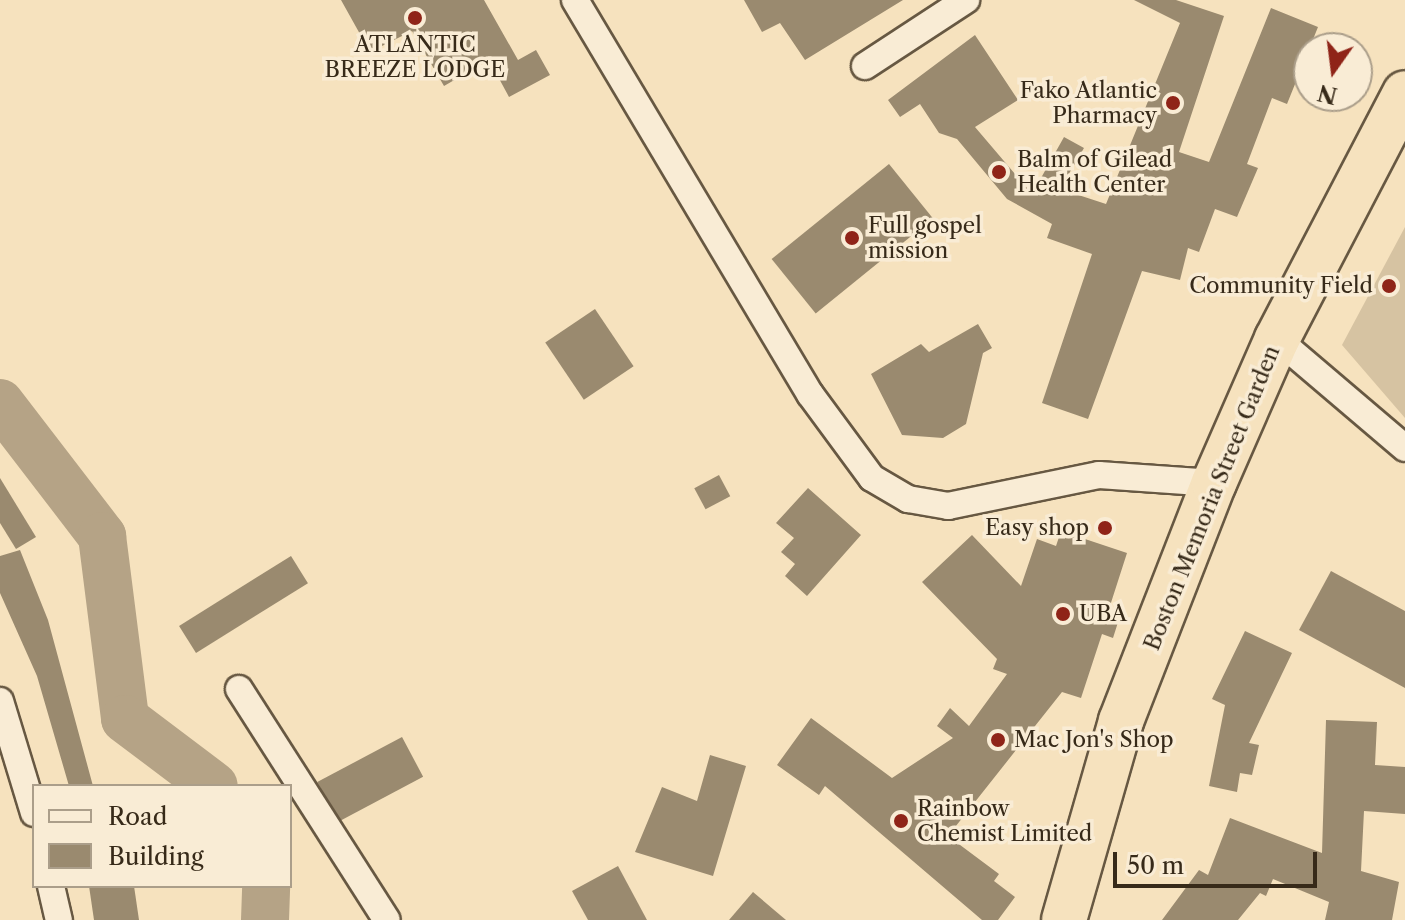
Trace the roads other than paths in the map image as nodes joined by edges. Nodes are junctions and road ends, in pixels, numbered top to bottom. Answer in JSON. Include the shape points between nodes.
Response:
{"nodes":[{"id":1,"x":575,"y":0,"type":"edge"},
{"id":2,"x":966,"y":0,"type":"edge"},
{"id":3,"x":865,"y":66,"type":"dead end"},
{"id":4,"x":1405,"y":93,"type":"edge"},
{"id":5,"x":1277,"y":339,"type":"junction"},
{"id":6,"x":1405,"y":448,"type":"edge"},
{"id":7,"x":1214,"y":483,"type":"junction"},
{"id":8,"x":239,"y":689,"type":"dead end"},
{"id":9,"x":0,"y":701,"type":"edge"},
{"id":10,"x":32,"y":806,"type":"edge"},
{"id":11,"x":51,"y":888,"type":"edge"},
{"id":12,"x":59,"y":920,"type":"edge"},
{"id":13,"x":387,"y":920,"type":"edge"},
{"id":14,"x":1064,"y":920,"type":"edge"}],
"edges":[{"from":1,"to":7,"type":"street","via":[[810,394],[872,478],[908,499],[948,506],[1099,475]]},
{"from":2,"to":3,"type":"street"},
{"from":4,"to":5,"type":"highway","name":"Boston Memoria Street Garden"},
{"from":5,"to":6,"type":"street"},
{"from":5,"to":7,"type":"highway","name":"Boston Memoria Street Garden"},
{"from":7,"to":14,"type":"highway","name":"Boston Memoria Street Garden","via":[[1121,721]]},
{"from":8,"to":13,"type":"street"},
{"from":9,"to":10,"type":"street"},
{"from":11,"to":12,"type":"street"}]}
